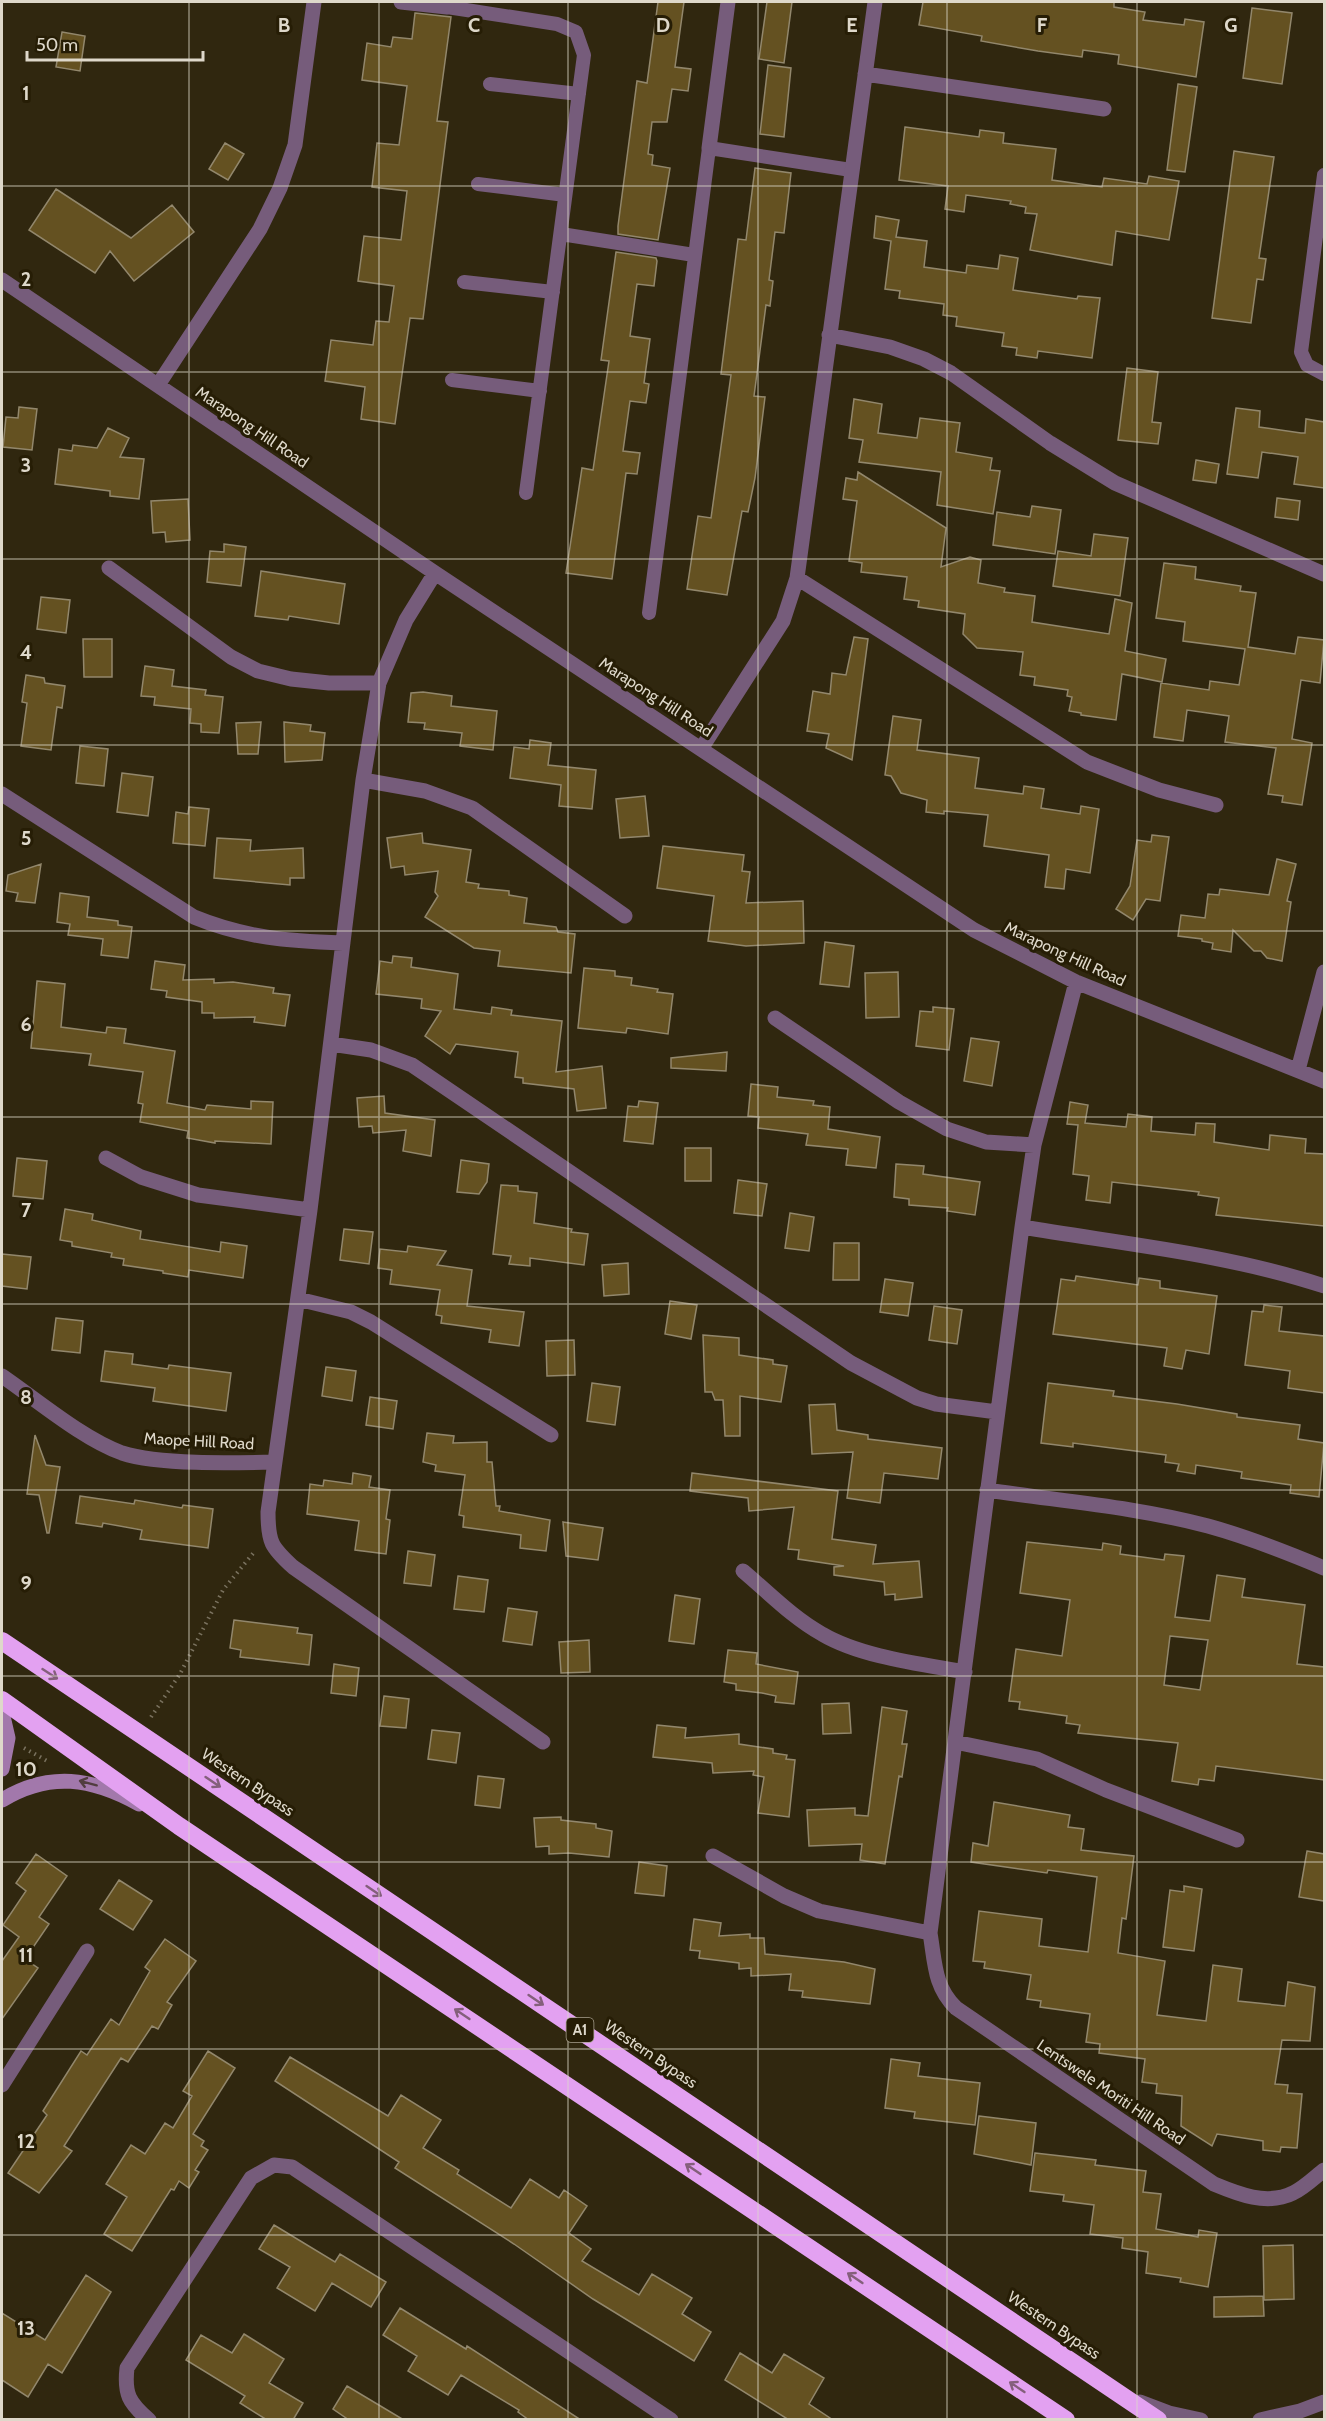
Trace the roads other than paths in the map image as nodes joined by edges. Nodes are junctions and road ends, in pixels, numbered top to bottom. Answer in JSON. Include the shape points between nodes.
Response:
{"nodes":[{"id":1,"x":314,"y":2,"type":"edge"},
{"id":2,"x":401,"y":2,"type":"edge"},
{"id":3,"x":729,"y":2,"type":"edge"},
{"id":4,"x":875,"y":2,"type":"edge"},
{"id":5,"x":447,"y":4,"type":"edge"},
{"id":6,"x":865,"y":74,"type":"junction"},
{"id":7,"x":490,"y":84,"type":"dead end"},
{"id":8,"x":579,"y":94,"type":"junction"},
{"id":9,"x":1104,"y":109,"type":"dead end"},
{"id":10,"x":709,"y":148,"type":"junction"},
{"id":11,"x":851,"y":171,"type":"junction"},
{"id":12,"x":1324,"y":175,"type":"edge"},
{"id":13,"x":478,"y":183,"type":"dead end"},
{"id":14,"x":565,"y":195,"type":"junction"},
{"id":15,"x":561,"y":234,"type":"junction"},
{"id":16,"x":694,"y":255,"type":"junction"},
{"id":17,"x":2,"y":280,"type":"edge"},
{"id":18,"x":464,"y":282,"type":"dead end"},
{"id":19,"x":553,"y":292,"type":"junction"},
{"id":20,"x":829,"y":335,"type":"junction"},
{"id":21,"x":1324,"y":374,"type":"edge"},
{"id":22,"x":452,"y":380,"type":"dead end"},
{"id":23,"x":158,"y":385,"type":"junction"},
{"id":24,"x":540,"y":391,"type":"junction"},
{"id":25,"x":526,"y":493,"type":"dead end"},
{"id":26,"x":109,"y":568,"type":"dead end"},
{"id":27,"x":435,"y":573,"type":"junction"},
{"id":28,"x":1324,"y":574,"type":"edge"},
{"id":29,"x":797,"y":579,"type":"junction"},
{"id":30,"x":649,"y":613,"type":"dead end"},
{"id":31,"x":379,"y":683,"type":"junction"},
{"id":32,"x":701,"y":749,"type":"junction"},
{"id":33,"x":363,"y":780,"type":"junction"},
{"id":34,"x":2,"y":794,"type":"edge"},
{"id":35,"x":1216,"y":805,"type":"dead end"},
{"id":36,"x":624,"y":916,"type":"dead end"},
{"id":37,"x":343,"y":943,"type":"junction"},
{"id":38,"x":1324,"y":972,"type":"edge"},
{"id":39,"x":1076,"y":982,"type":"junction"},
{"id":40,"x":775,"y":1018,"type":"dead end"},
{"id":41,"x":331,"y":1044,"type":"junction"},
{"id":42,"x":1298,"y":1070,"type":"junction"},
{"id":43,"x":1324,"y":1081,"type":"edge"},
{"id":44,"x":1034,"y":1145,"type":"junction"},
{"id":45,"x":106,"y":1158,"type":"dead end"},
{"id":46,"x":310,"y":1210,"type":"junction"},
{"id":47,"x":1022,"y":1227,"type":"junction"},
{"id":48,"x":1324,"y":1286,"type":"edge"},
{"id":49,"x":298,"y":1299,"type":"junction"},
{"id":50,"x":2,"y":1376,"type":"edge"},
{"id":51,"x":997,"y":1412,"type":"junction"},
{"id":52,"x":551,"y":1435,"type":"dead end"},
{"id":53,"x":274,"y":1462,"type":"junction"},
{"id":54,"x":987,"y":1490,"type":"junction"},
{"id":55,"x":1324,"y":1568,"type":"edge"},
{"id":56,"x":743,"y":1571,"type":"dead end"},
{"id":57,"x":2,"y":1641,"type":"edge"},
{"id":58,"x":965,"y":1672,"type":"junction"},
{"id":59,"x":2,"y":1700,"type":"edge"},
{"id":60,"x":2,"y":1712,"type":"edge"},
{"id":61,"x":543,"y":1742,"type":"dead end"},
{"id":62,"x":955,"y":1742,"type":"junction"},
{"id":63,"x":2,"y":1769,"type":"edge"},
{"id":64,"x":2,"y":1800,"type":"edge"},
{"id":65,"x":179,"y":1826,"type":"junction"},
{"id":66,"x":1236,"y":1840,"type":"dead end"},
{"id":67,"x":713,"y":1856,"type":"dead end"},
{"id":68,"x":930,"y":1933,"type":"junction"},
{"id":69,"x":87,"y":1951,"type":"dead end"},
{"id":70,"x":2,"y":2085,"type":"edge"},
{"id":71,"x":1324,"y":2170,"type":"edge"},
{"id":72,"x":1108,"y":2385,"type":"junction"},
{"id":73,"x":1324,"y":2403,"type":"edge"},
{"id":74,"x":149,"y":2420,"type":"edge"},
{"id":75,"x":671,"y":2420,"type":"edge"},
{"id":76,"x":1066,"y":2420,"type":"edge"},
{"id":77,"x":1158,"y":2420,"type":"edge"},
{"id":78,"x":1201,"y":2420,"type":"edge"},
{"id":79,"x":1260,"y":2420,"type":"edge"},
{"id":80,"x":1309,"y":2420,"type":"edge"}],
"edges":[{"from":1,"to":23,"type":"street","via":[[295,145],[280,188],[260,229]]},
{"from":2,"to":5,"type":"street"},
{"from":3,"to":10,"type":"street"},
{"from":4,"to":6,"type":"street"},
{"from":5,"to":8,"type":"lane","via":[[557,24],[576,32],[584,55]]},
{"from":6,"to":9,"type":"street"},
{"from":6,"to":11,"type":"street"},
{"from":7,"to":8,"type":"lane"},
{"from":8,"to":14,"type":"lane"},
{"from":10,"to":11,"type":"lane"},
{"from":10,"to":16,"type":"lane"},
{"from":11,"to":20,"type":"street"},
{"from":12,"to":21,"type":"lane","via":[[1301,352],[1307,365]]},
{"from":13,"to":14,"type":"lane"},
{"from":14,"to":15,"type":"lane"},
{"from":15,"to":16,"type":"lane"},
{"from":15,"to":19,"type":"lane"},
{"from":16,"to":30,"type":"lane"},
{"from":17,"to":23,"type":"street","name":"Marapong Hill Road"},
{"from":18,"to":19,"type":"lane"},
{"from":19,"to":24,"type":"lane"},
{"from":20,"to":28,"type":"street","via":[[890,347],[924,359],[1115,483]]},
{"from":20,"to":29,"type":"street"},
{"from":22,"to":24,"type":"lane"},
{"from":23,"to":27,"type":"street","name":"Marapong Hill Road"},
{"from":24,"to":25,"type":"lane"},
{"from":26,"to":31,"type":"street","via":[[231,657],[258,671],[329,683]]},
{"from":27,"to":31,"type":"street","via":[[406,620]]},
{"from":27,"to":32,"type":"street","name":"Marapong Hill Road"},
{"from":29,"to":32,"type":"street","via":[[783,621]]},
{"from":29,"to":35,"type":"street","via":[[1087,762],[1159,790]]},
{"from":31,"to":33,"type":"street"},
{"from":32,"to":39,"type":"street","name":"Marapong Hill Road","via":[[974,930]]},
{"from":33,"to":36,"type":"street","via":[[425,791],[472,808]]},
{"from":33,"to":37,"type":"street"},
{"from":34,"to":37,"type":"street","via":[[194,917],[227,931],[254,936]]},
{"from":37,"to":41,"type":"street"},
{"from":38,"to":42,"type":"street"},
{"from":39,"to":42,"type":"street","name":"Marapong Hill Road"},
{"from":39,"to":44,"type":"street","name":"Lentswele Moriti Hill Road"},
{"from":40,"to":44,"type":"street","via":[[946,1130],[986,1142]]},
{"from":41,"to":46,"type":"street"},
{"from":41,"to":51,"type":"street","via":[[371,1050],[412,1065],[896,1389],[936,1404]]},
{"from":42,"to":43,"type":"street","name":"Marapong Hill Road"},
{"from":44,"to":47,"type":"street","name":"Lentswele Moriti Hill Road"},
{"from":45,"to":46,"type":"street","via":[[141,1177],[188,1193]]},
{"from":46,"to":49,"type":"street"},
{"from":47,"to":48,"type":"street","via":[[1226,1261]]},
{"from":47,"to":51,"type":"street","name":"Lentswele Moriti Hill Road"},
{"from":49,"to":52,"type":"street","via":[[351,1312],[371,1322]]},
{"from":49,"to":53,"type":"street"},
{"from":50,"to":53,"type":"street","name":"Maope Hill Road","via":[[102,1444],[124,1453],[146,1458]]},
{"from":51,"to":54,"type":"street","name":"Lentswele Moriti Hill Road"},
{"from":53,"to":61,"type":"street","via":[[268,1512],[268,1535],[274,1549],[293,1567]]},
{"from":54,"to":55,"type":"street","via":[[1206,1525]]},
{"from":54,"to":58,"type":"street","name":"Lentswele Moriti Hill Road"},
{"from":56,"to":58,"type":"street","via":[[824,1636],[915,1663]]},
{"from":57,"to":72,"type":"highway","name":"Western Bypass","number":"A1","one_way":true},
{"from":58,"to":62,"type":"street","name":"Lentswele Moriti Hill Road"},
{"from":59,"to":65,"type":"highway"},
{"from":60,"to":63,"type":"street","via":[[8,1738]]},
{"from":62,"to":66,"type":"street","via":[[1037,1759]]},
{"from":62,"to":68,"type":"street","name":"Lentswele Moriti Hill Road"},
{"from":65,"to":64,"type":"street","one_way":true,"via":[[133,1801],[76,1780],[55,1780],[17,1791]]},
{"from":76,"to":65,"type":"highway","one_way":true},
{"from":67,"to":68,"type":"street","via":[[819,1911]]},
{"from":68,"to":71,"type":"street","name":"Lentswele Moriti Hill Road","via":[[943,1996],[956,2008],[1214,2184],[1245,2197],[1271,2198],[1293,2193]]},
{"from":69,"to":70,"type":"street"},
{"from":72,"to":77,"type":"highway","name":"Western Bypass","number":"A1"},
{"from":72,"to":78,"type":"street","via":[[1169,2413]]},
{"from":73,"to":79,"type":"street"},
{"from":73,"to":80,"type":"street"},
{"from":74,"to":75,"type":"street","via":[[133,2407],[125,2386],[127,2368],[251,2178],[274,2165],[292,2167]]}]}
